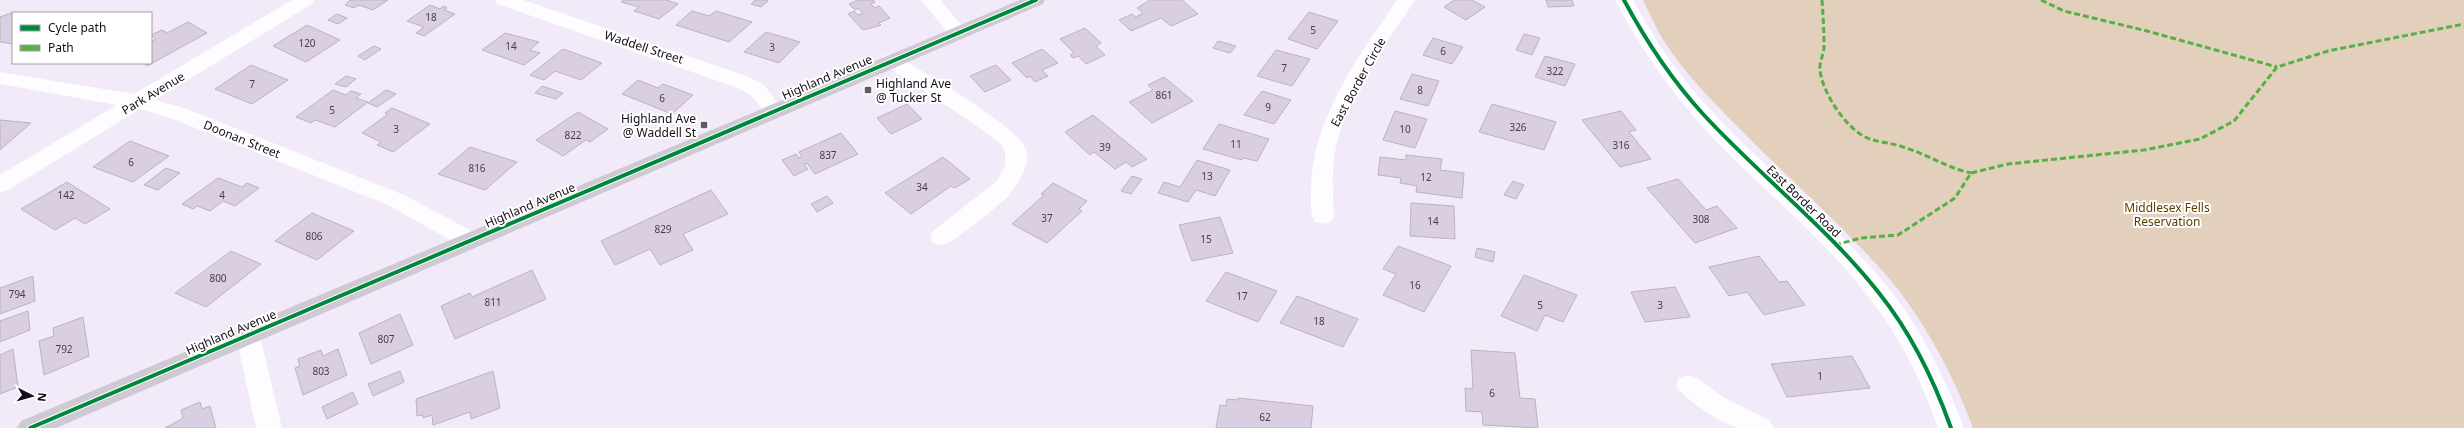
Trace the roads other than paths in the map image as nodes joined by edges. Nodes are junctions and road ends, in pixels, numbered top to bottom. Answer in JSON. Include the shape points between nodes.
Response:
{"nodes":[{"id":1,"x":305,"y":0,"type":"edge"},
{"id":2,"x":504,"y":0,"type":"edge"},
{"id":3,"x":930,"y":0,"type":"edge"},
{"id":4,"x":1036,"y":0,"type":"edge"},
{"id":5,"x":1406,"y":0,"type":"edge"},
{"id":6,"x":1624,"y":0,"type":"edge"},
{"id":7,"x":958,"y":32,"type":"junction"},
{"id":8,"x":890,"y":60,"type":"junction"},
{"id":9,"x":0,"y":78,"type":"edge"},
{"id":10,"x":139,"y":102,"type":"junction"},
{"id":11,"x":774,"y":111,"type":"junction"},
{"id":12,"x":0,"y":185,"type":"edge"},
{"id":13,"x":1323,"y":216,"type":"dead end"},
{"id":14,"x":941,"y":237,"type":"dead end"},
{"id":15,"x":471,"y":241,"type":"junction"},
{"id":16,"x":248,"y":336,"type":"junction"},
{"id":17,"x":1688,"y":385,"type":"dead end"},
{"id":18,"x":30,"y":428,"type":"edge"},
{"id":19,"x":269,"y":428,"type":"edge"},
{"id":20,"x":1761,"y":428,"type":"edge"},
{"id":21,"x":1951,"y":428,"type":"edge"}],
"edges":[{"from":1,"to":10,"type":"street","name":"Park Avenue"},
{"from":2,"to":11,"type":"street","name":"Waddell Street","via":[[736,80],[757,90]]},
{"from":3,"to":7,"type":"street"},
{"from":4,"to":7,"type":"main road","name":"Highland Avenue"},
{"from":5,"to":13,"type":"street","name":"East Border Circle","via":[[1342,106],[1330,132],[1324,156]]},
{"from":6,"to":21,"type":"street","name":"East Border Road","via":[[1644,37],[1702,113],[1739,153],[1850,259],[1888,304],[1924,364]]},
{"from":7,"to":8,"type":"main road","name":"Highland Avenue"},
{"from":8,"to":11,"type":"main road","name":"Highland Avenue"},
{"from":8,"to":14,"type":"street","via":[[974,114],[1008,139],[1016,151],[1016,166],[1004,187]]},
{"from":9,"to":10,"type":"street","name":"Doonan Street"},
{"from":10,"to":12,"type":"street","name":"Park Avenue"},
{"from":10,"to":15,"type":"street","name":"Doonan Street","via":[[227,132],[396,200]]},
{"from":11,"to":15,"type":"main road","name":"Highland Avenue"},
{"from":15,"to":16,"type":"main road","name":"Highland Avenue"},
{"from":16,"to":18,"type":"main road","name":"Highland Avenue"},
{"from":16,"to":19,"type":"street"},
{"from":17,"to":20,"type":"street","via":[[1714,404]]}]}
